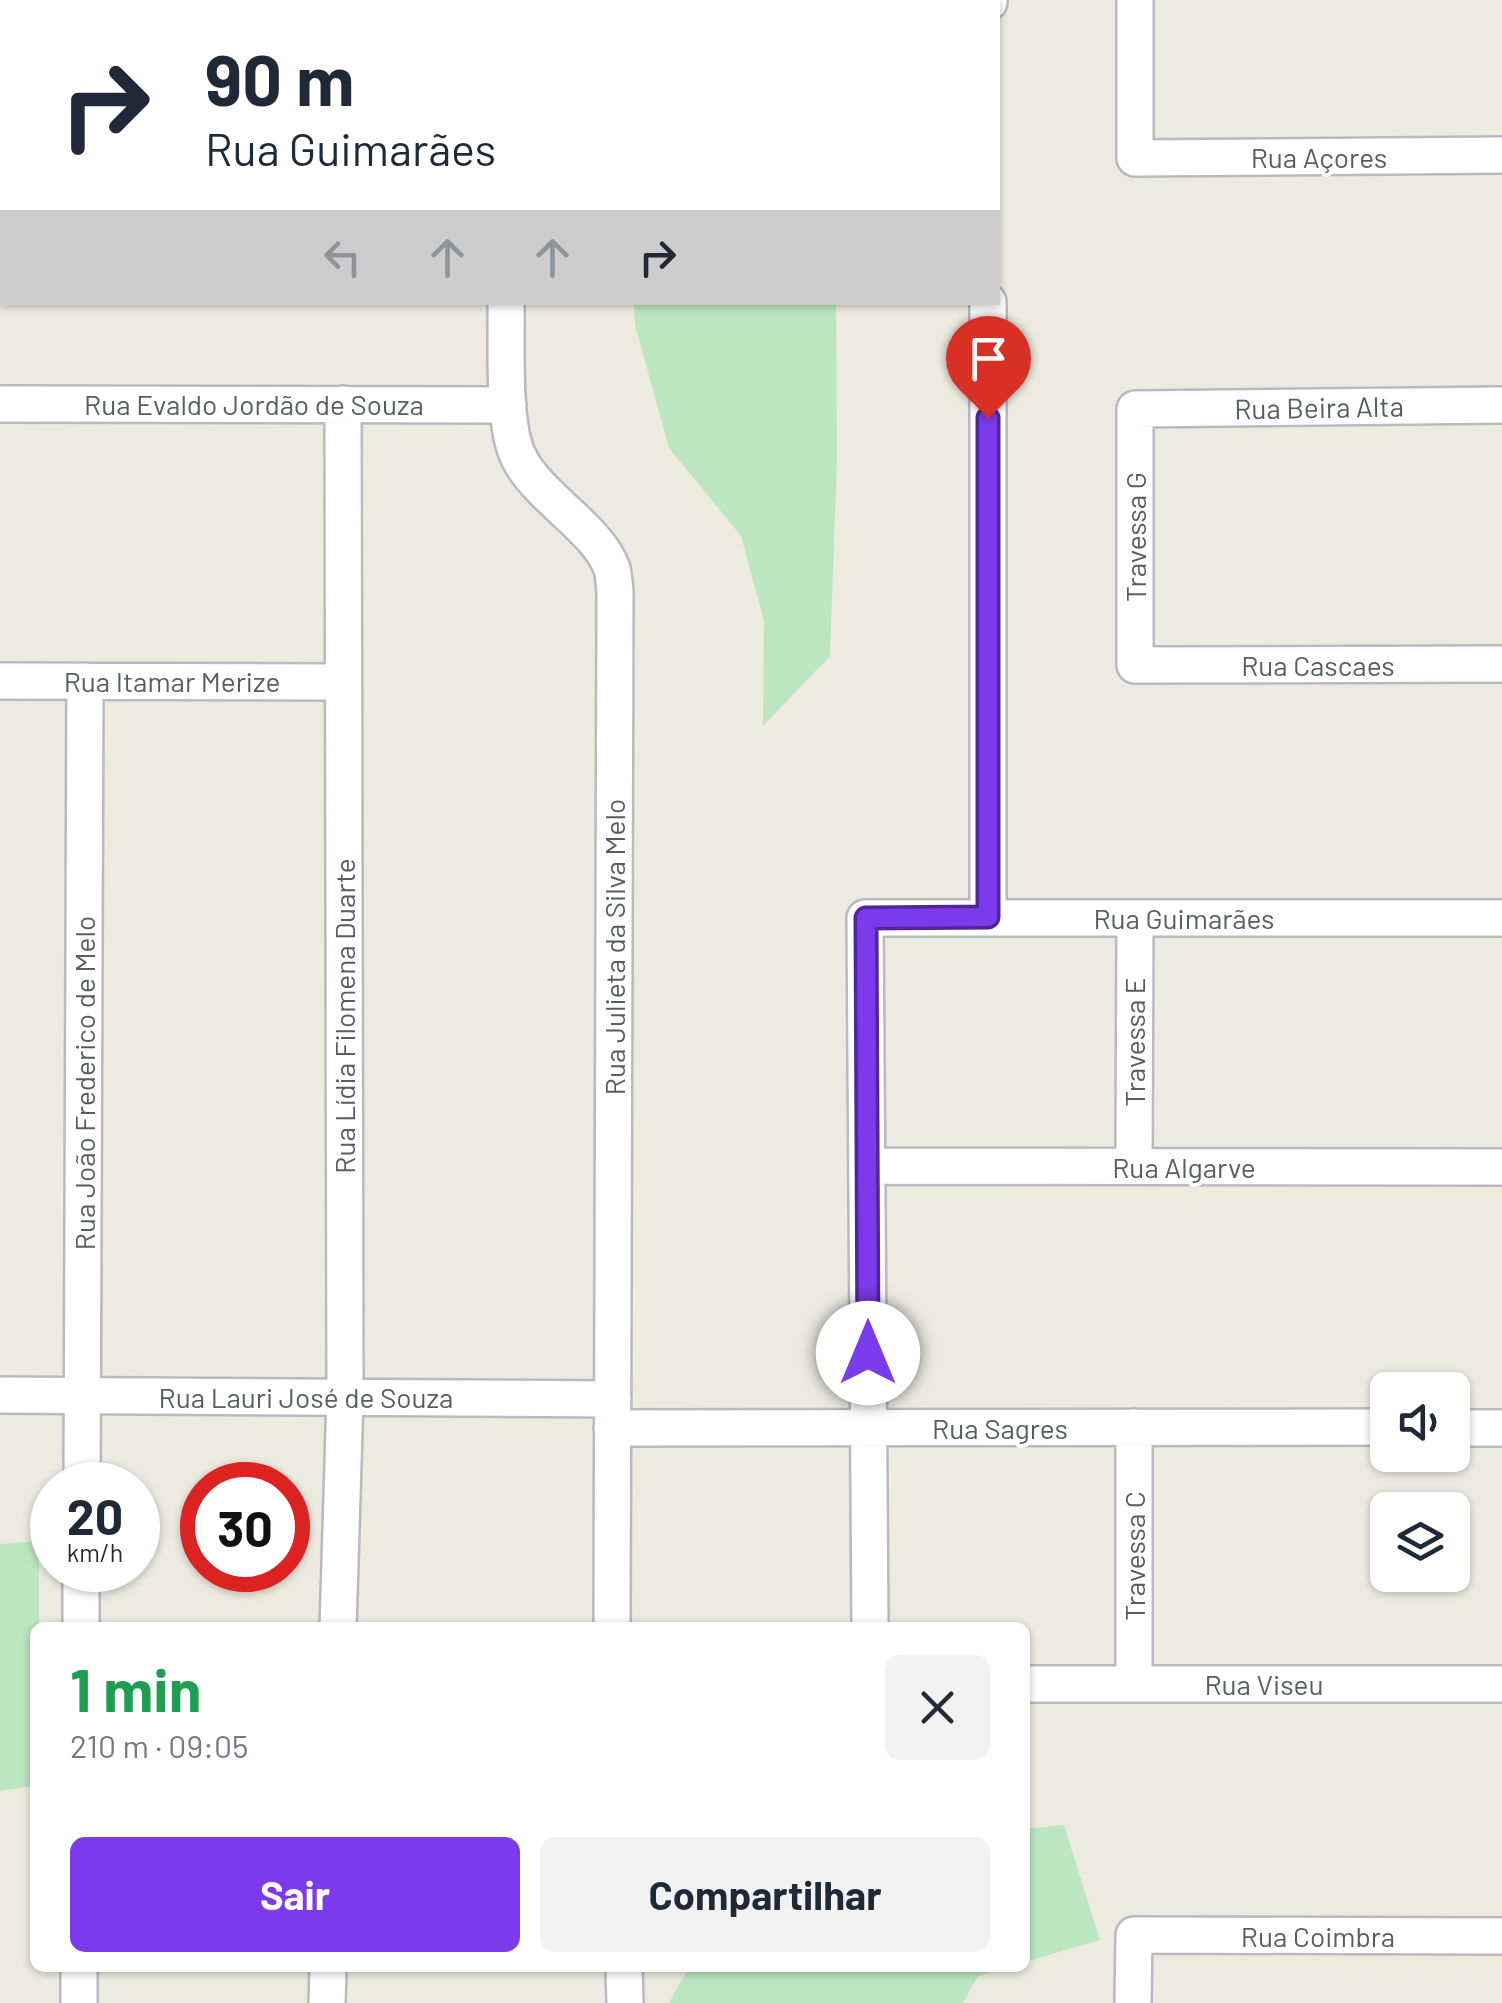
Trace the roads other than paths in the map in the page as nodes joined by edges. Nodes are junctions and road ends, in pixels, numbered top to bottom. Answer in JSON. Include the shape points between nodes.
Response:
{"nodes":[{"id":1,"x":1135,"y":0,"type":"edge"},
{"id":2,"x":1502,"y":155,"type":"edge"},
{"id":3,"x":506,"y":305,"type":"edge"},
{"id":4,"x":988,"y":305,"type":"edge"},
{"id":5,"x":0,"y":404,"type":"edge"},
{"id":6,"x":342,"y":404,"type":"junction"},
{"id":7,"x":508,"y":405,"type":"junction"},
{"id":8,"x":1502,"y":405,"type":"edge"},
{"id":9,"x":1135,"y":409,"type":"joint"},
{"id":10,"x":1502,"y":664,"type":"edge"},
{"id":11,"x":1135,"y":666,"type":"joint"},
{"id":12,"x":0,"y":680,"type":"edge"},
{"id":13,"x":86,"y":681,"type":"junction"},
{"id":14,"x":344,"y":682,"type":"junction"},
{"id":15,"x":988,"y":917,"type":"junction"},
{"id":16,"x":1135,"y":918,"type":"junction"},
{"id":17,"x":1502,"y":918,"type":"edge"},
{"id":18,"x":867,"y":1166,"type":"junction"},
{"id":19,"x":1134,"y":1166,"type":"junction"},
{"id":20,"x":1502,"y":1167,"type":"edge"},
{"id":21,"x":0,"y":1395,"type":"edge"},
{"id":22,"x":82,"y":1396,"type":"junction"},
{"id":23,"x":345,"y":1397,"type":"junction"},
{"id":24,"x":612,"y":1413,"type":"junction"},
{"id":25,"x":869,"y":1428,"type":"junction"},
{"id":26,"x":1134,"y":1428,"type":"junction"},
{"id":27,"x":1370,"y":1428,"type":"edge"},
{"id":28,"x":1470,"y":1428,"type":"edge"},
{"id":29,"x":1502,"y":1428,"type":"edge"},
{"id":30,"x":82,"y":1462,"type":"edge"},
{"id":31,"x":81,"y":1592,"type":"edge"},
{"id":32,"x":81,"y":1622,"type":"edge"},
{"id":33,"x":338,"y":1622,"type":"edge"},
{"id":34,"x":612,"y":1622,"type":"edge"},
{"id":35,"x":870,"y":1622,"type":"edge"},
{"id":36,"x":1030,"y":1684,"type":"edge"},
{"id":37,"x":1134,"y":1684,"type":"junction"},
{"id":38,"x":1502,"y":1684,"type":"edge"},
{"id":39,"x":1502,"y":1936,"type":"edge"},
{"id":40,"x":80,"y":1972,"type":"edge"},
{"id":41,"x":328,"y":1972,"type":"edge"},
{"id":42,"x":624,"y":1972,"type":"edge"},
{"id":43,"x":79,"y":2003,"type":"edge"},
{"id":44,"x":327,"y":2003,"type":"edge"},
{"id":45,"x":625,"y":2003,"type":"edge"},
{"id":46,"x":1134,"y":2003,"type":"edge"}],
"edges":[{"from":1,"to":2,"type":"street","name":"Rua Açores","via":[[1135,158]]},
{"from":3,"to":7,"type":"street","name":"Rua Julieta da Silva Melo"},
{"from":4,"to":15,"type":"street"},
{"from":5,"to":6,"type":"street","name":"Rua Evaldo Jordão de Souza"},
{"from":6,"to":7,"type":"street","name":"Rua Evaldo Jordão de Souza"},
{"from":6,"to":14,"type":"street","name":"Rua Lídia Filomena Duarte"},
{"from":7,"to":24,"type":"street","name":"Rua Julieta da Silva Melo","via":[[518,456],[600,548],[615,592]]},
{"from":8,"to":9,"type":"street","name":"Rua Beira Alta"},
{"from":9,"to":11,"type":"street","name":"Travessa G"},
{"from":10,"to":11,"type":"street","name":"Rua Cascaes"},
{"from":12,"to":13,"type":"street","name":"Rua Itamar Merize"},
{"from":13,"to":14,"type":"street","name":"Rua Itamar Merize"},
{"from":13,"to":22,"type":"street","name":"Rua João Frederico de Melo"},
{"from":14,"to":23,"type":"street","name":"Rua Lídia Filomena Duarte"},
{"from":15,"to":16,"type":"street","name":"Rua Guimarães"},
{"from":15,"to":18,"type":"street","name":"Rua Guimarães","via":[[866,918]]},
{"from":16,"to":17,"type":"street","name":"Rua Guimarães"},
{"from":16,"to":19,"type":"street","name":"Travessa E"},
{"from":18,"to":19,"type":"street","name":"Rua Algarve"},
{"from":18,"to":25,"type":"street"},
{"from":19,"to":20,"type":"street","name":"Rua Algarve"},
{"from":21,"to":22,"type":"street","name":"Rua Lauri José de Souza"},
{"from":22,"to":23,"type":"street","name":"Rua Lauri José de Souza"},
{"from":22,"to":30,"type":"street","name":"Rua João Frederico de Melo"},
{"from":23,"to":24,"type":"street","name":"Rua Lauri José de Souza"},
{"from":23,"to":33,"type":"street","name":"Rua Lídia Filomena Duarte"},
{"from":24,"to":25,"type":"street","name":"Rua Sagres"},
{"from":24,"to":34,"type":"street","name":"Rua Julieta da Silva Melo"},
{"from":25,"to":26,"type":"street","name":"Rua Sagres"},
{"from":25,"to":35,"type":"street"},
{"from":26,"to":27,"type":"street","name":"Rua Sagres"},
{"from":26,"to":37,"type":"street","name":"Travessa C"},
{"from":28,"to":29,"type":"street"},
{"from":31,"to":32,"type":"street"},
{"from":36,"to":37,"type":"street","name":"Rua Viseu"},
{"from":37,"to":38,"type":"street","name":"Rua Viseu"},
{"from":39,"to":46,"type":"street","name":"Rua Coimbra","via":[[1134,1936]]},
{"from":40,"to":43,"type":"street"},
{"from":41,"to":44,"type":"street"},
{"from":42,"to":45,"type":"street"}]}
